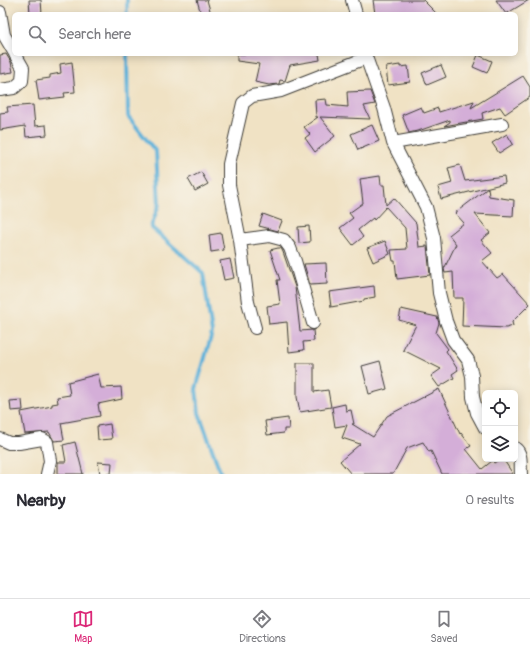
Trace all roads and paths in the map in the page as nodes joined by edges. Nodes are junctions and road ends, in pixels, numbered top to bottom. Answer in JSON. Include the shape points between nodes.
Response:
{"nodes":[{"id":1,"x":352,"y":0,"type":"edge"},
{"id":2,"x":0,"y":12,"type":"edge"},
{"id":3,"x":355,"y":12,"type":"edge"},
{"id":4,"x":12,"y":48,"type":"edge"},
{"id":5,"x":17,"y":56,"type":"edge"},
{"id":6,"x":366,"y":56,"type":"edge"},
{"id":7,"x":0,"y":90,"type":"edge"},
{"id":8,"x":502,"y":124,"type":"dead end"},
{"id":9,"x":393,"y":144,"type":"junction"},
{"id":10,"x":240,"y":240,"type":"junction"},
{"id":11,"x":313,"y":322,"type":"dead end"},
{"id":12,"x":255,"y":328,"type":"dead end"},
{"id":13,"x":484,"y":426,"type":"edge"},
{"id":14,"x":0,"y":439,"type":"edge"},
{"id":15,"x":518,"y":450,"type":"edge"},
{"id":16,"x":47,"y":474,"type":"edge"},
{"id":17,"x":521,"y":474,"type":"edge"}],
"edges":[{"from":1,"to":3,"type":"street"},
{"from":2,"to":4,"type":"street","via":[[4,35]]},
{"from":5,"to":7,"type":"street","via":[[23,68],[22,81],[14,88]]},
{"from":6,"to":9,"type":"street"},
{"from":6,"to":10,"type":"street","via":[[281,91],[252,96],[243,103],[229,164],[229,185]]},
{"from":8,"to":9,"type":"street"},
{"from":9,"to":13,"type":"street","via":[[426,207],[434,238],[439,293],[446,321],[453,340],[468,360],[473,397]]},
{"from":10,"to":11,"type":"street","via":[[269,236],[284,240],[295,261]]},
{"from":10,"to":12,"type":"street","via":[[248,302]]},
{"from":14,"to":16,"type":"street","via":[[9,443],[42,439],[47,442],[50,461]]},
{"from":15,"to":17,"type":"street"}]}
